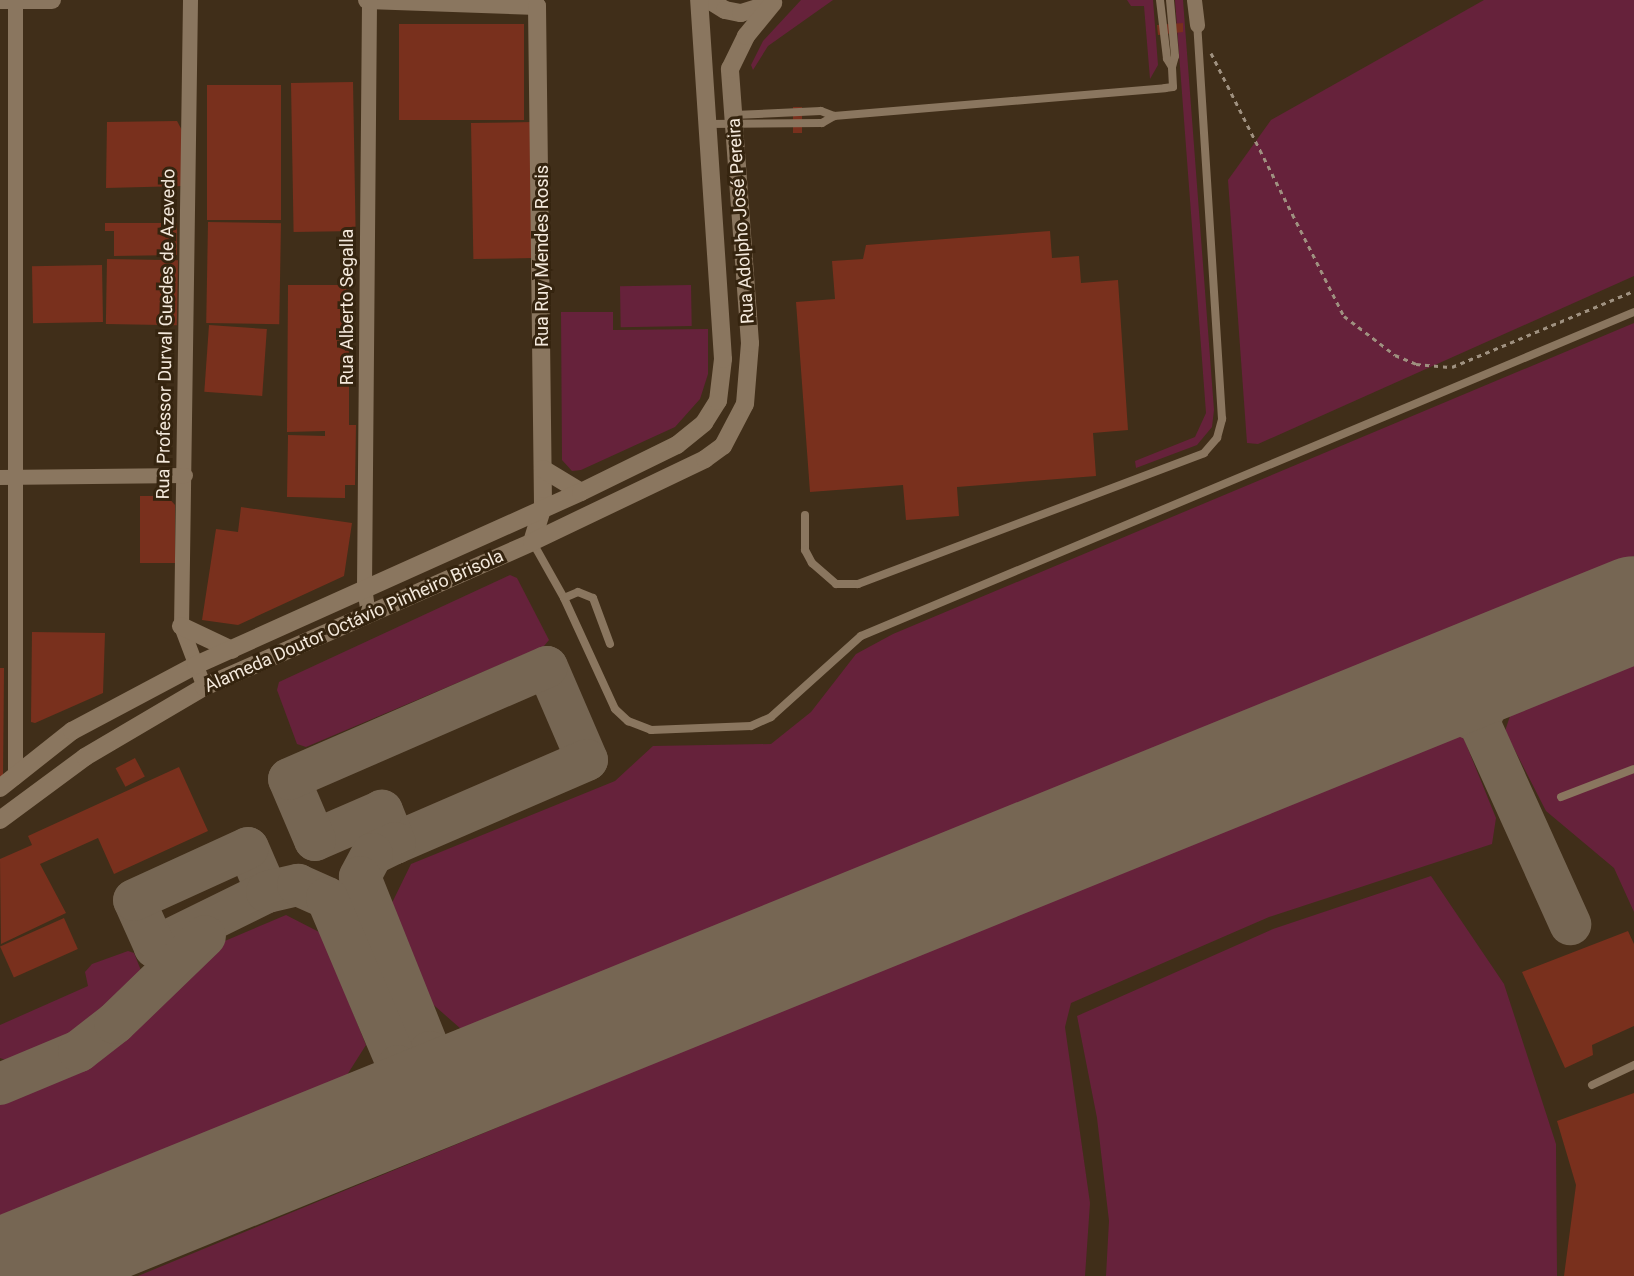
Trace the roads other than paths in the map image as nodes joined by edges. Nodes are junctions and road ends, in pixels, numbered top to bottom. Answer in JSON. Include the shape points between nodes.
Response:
{"nodes":[{"id":1,"x":0,"y":0,"type":"edge"},
{"id":2,"x":15,"y":0,"type":"edge"},
{"id":3,"x":52,"y":0,"type":"edge"},
{"id":4,"x":190,"y":0,"type":"edge"},
{"id":5,"x":368,"y":0,"type":"edge"},
{"id":6,"x":699,"y":0,"type":"edge"},
{"id":7,"x":708,"y":0,"type":"edge"},
{"id":8,"x":1160,"y":0,"type":"edge"},
{"id":9,"x":1170,"y":0,"type":"edge"},
{"id":10,"x":1194,"y":0,"type":"edge"},
{"id":11,"x":774,"y":2,"type":"edge"},
{"id":12,"x":1197,"y":25,"type":"joint"},
{"id":13,"x":1172,"y":67,"type":"junction"},
{"id":14,"x":735,"y":120,"type":"junction"},
{"id":15,"x":705,"y":124,"type":"junction"},
{"id":16,"x":1634,"y":312,"type":"edge"},
{"id":17,"x":704,"y":423,"type":"joint"},
{"id":18,"x":723,"y":446,"type":"joint"},
{"id":19,"x":543,"y":469,"type":"junction"},
{"id":20,"x":185,"y":475,"type":"junction"},
{"id":21,"x":0,"y":477,"type":"edge"},
{"id":22,"x":16,"y":477,"type":"junction"},
{"id":23,"x":581,"y":492,"type":"junction"},
{"id":24,"x":543,"y":506,"type":"junction"},
{"id":25,"x":805,"y":515,"type":"dead end"},
{"id":26,"x":532,"y":542,"type":"junction"},
{"id":27,"x":364,"y":587,"type":"junction"},
{"id":28,"x":564,"y":598,"type":"junction"},
{"id":29,"x":368,"y":615,"type":"junction"},
{"id":30,"x":181,"y":626,"type":"junction"},
{"id":31,"x":610,"y":644,"type":"dead end"},
{"id":32,"x":232,"y":650,"type":"junction"},
{"id":33,"x":196,"y":665,"type":"junction"},
{"id":34,"x":204,"y":687,"type":"junction"},
{"id":35,"x":72,"y":731,"type":"junction"},
{"id":36,"x":85,"y":757,"type":"junction"},
{"id":37,"x":1634,"y":769,"type":"edge"},
{"id":38,"x":7,"y":782,"type":"edge"},
{"id":39,"x":1561,"y":797,"type":"dead end"},
{"id":40,"x":0,"y":820,"type":"edge"},
{"id":41,"x":1634,"y":1065,"type":"edge"},
{"id":42,"x":1592,"y":1085,"type":"dead end"}],
"edges":[{"from":1,"to":2,"type":"street"},
{"from":2,"to":3,"type":"street"},
{"from":2,"to":22,"type":"street"},
{"from":4,"to":20,"type":"street","name":"Rua Professor Durval Guedes de Azevedo"},
{"from":5,"to":19,"type":"street","name":"Rua Ruy Mendes Rosis","via":[[537,6]]},
{"from":5,"to":27,"type":"street","name":"Rua Alberto Segalla"},
{"from":6,"to":15,"type":"street","name":"Rua Adolpho José Pereira"},
{"from":7,"to":11,"type":"street","via":[[724,10],[741,13]]},
{"from":8,"to":13,"type":"lane","via":[[1167,59]]},
{"from":9,"to":13,"type":"lane","via":[[1175,56]]},
{"from":10,"to":12,"type":"street"},
{"from":11,"to":14,"type":"street","name":"Rua Adolpho José Pereira","via":[[746,36],[730,69]]},
{"from":12,"to":25,"type":"lane","via":[[1222,419],[1217,438],[1204,453],[858,584],[836,584],[812,563],[805,550]]},
{"from":13,"to":14,"type":"lane","via":[[1173,87],[1165,88],[834,116],[822,123]]},
{"from":14,"to":15,"type":"lane"},
{"from":14,"to":18,"type":"street","name":"Rua Adolpho José Pereira","via":[[750,343],[745,404]]},
{"from":15,"to":17,"type":"street","name":"Rua Adolpho José Pereira","via":[[723,359],[717,401]]},
{"from":16,"to":28,"type":"lane","via":[[861,636],[771,717],[751,726],[651,730],[627,722],[615,709]]},
{"from":17,"to":23,"type":"street","name":"Alameda Doutor Octávio Pinheiro Brisola","via":[[677,445]]},
{"from":18,"to":26,"type":"street","name":"Alameda Doutor Octávio Pinheiro Brisola","via":[[705,459]]},
{"from":19,"to":23,"type":"street"},
{"from":19,"to":24,"type":"street","name":"Rua Ruy Mendes Rosis"},
{"from":20,"to":22,"type":"street"},
{"from":20,"to":30,"type":"street","name":"Rua Professor Durval Guedes de Azevedo"},
{"from":21,"to":22,"type":"street"},
{"from":22,"to":38,"type":"street"},
{"from":23,"to":24,"type":"street","name":"Alameda Doutor Octávio Pinheiro Brisola"},
{"from":24,"to":26,"type":"street","name":"Rua Ruy Mendes Rosis"},
{"from":24,"to":27,"type":"street","name":"Alameda Doutor Octávio Pinheiro Brisola"},
{"from":26,"to":28,"type":"lane"},
{"from":26,"to":29,"type":"street","name":"Alameda Doutor Octávio Pinheiro Brisola"},
{"from":27,"to":29,"type":"street","name":"Rua Alberto Segalla"},
{"from":27,"to":32,"type":"street","name":"Alameda Doutor Octávio Pinheiro Brisola"},
{"from":28,"to":31,"type":"lane","via":[[578,592],[593,598]]},
{"from":29,"to":34,"type":"street","name":"Alameda Doutor Octávio Pinheiro Brisola"},
{"from":30,"to":32,"type":"street"},
{"from":30,"to":33,"type":"street","name":"Rua Professor Durval Guedes de Azevedo"},
{"from":32,"to":33,"type":"street","name":"Alameda Doutor Octávio Pinheiro Brisola"},
{"from":33,"to":34,"type":"street","name":"Rua Professor Durval Guedes de Azevedo"},
{"from":33,"to":35,"type":"street","name":"Alameda Doutor Octávio Pinheiro Brisola"},
{"from":34,"to":36,"type":"street","name":"Alameda Doutor Octávio Pinheiro Brisola"},
{"from":35,"to":36,"type":"street","via":[[81,741]]},
{"from":35,"to":38,"type":"street","name":"Alameda Doutor Octávio Pinheiro Brisola"},
{"from":36,"to":40,"type":"street","name":"Alameda Doutor Octávio Pinheiro Brisola"},
{"from":37,"to":39,"type":"lane"},
{"from":41,"to":42,"type":"lane"}]}
